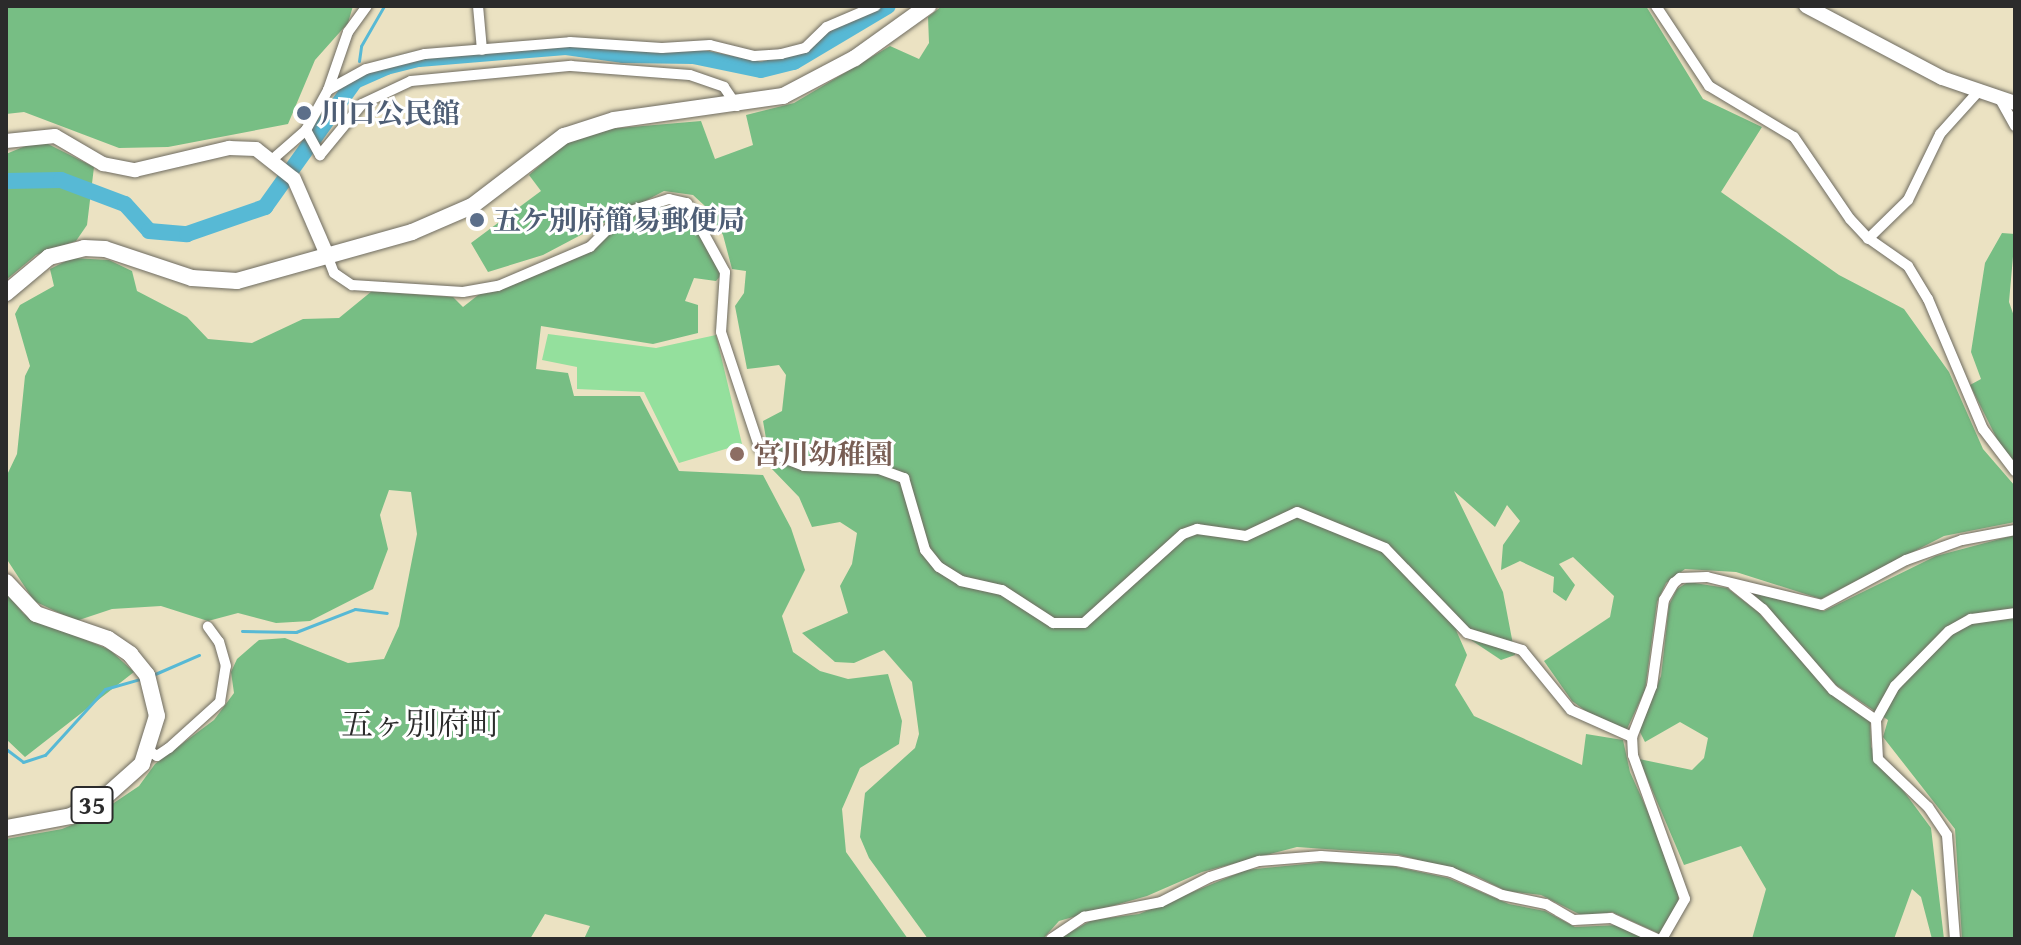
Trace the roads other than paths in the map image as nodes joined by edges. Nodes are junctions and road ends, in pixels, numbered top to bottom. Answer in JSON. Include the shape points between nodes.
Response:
{"nodes":[{"id":1,"x":367,"y":6,"type":"edge"},
{"id":2,"x":478,"y":6,"type":"edge"},
{"id":3,"x":876,"y":6,"type":"edge"},
{"id":4,"x":928,"y":6,"type":"edge"},
{"id":5,"x":1656,"y":6,"type":"edge"},
{"id":6,"x":1806,"y":6,"type":"edge"},
{"id":7,"x":482,"y":50,"type":"junction"},
{"id":8,"x":328,"y":90,"type":"junction"},
{"id":9,"x":1978,"y":92,"type":"junction"},
{"id":10,"x":2008,"y":101,"type":"edge"},
{"id":11,"x":737,"y":106,"type":"junction"},
{"id":12,"x":2015,"y":126,"type":"edge"},
{"id":13,"x":308,"y":134,"type":"junction"},
{"id":14,"x":6,"y":141,"type":"edge"},
{"id":15,"x":280,"y":163,"type":"junction"},
{"id":16,"x":1868,"y":239,"type":"junction"},
{"id":17,"x":327,"y":255,"type":"junction"},
{"id":18,"x":6,"y":293,"type":"edge"},
{"id":19,"x":2015,"y":471,"type":"edge"},
{"id":20,"x":2015,"y":530,"type":"edge"},
{"id":21,"x":6,"y":582,"type":"edge"},
{"id":22,"x":1730,"y":583,"type":"junction"},
{"id":23,"x":2015,"y":613,"type":"edge"},
{"id":24,"x":208,"y":627,"type":"dead end"},
{"id":25,"x":1876,"y":720,"type":"junction"},
{"id":26,"x":1632,"y":737,"type":"junction"},
{"id":27,"x":151,"y":746,"type":"junction"},
{"id":28,"x":6,"y":828,"type":"edge"},
{"id":29,"x":1051,"y":939,"type":"edge"},
{"id":30,"x":1660,"y":939,"type":"edge"},
{"id":31,"x":1955,"y":939,"type":"edge"}],
"edges":[{"from":1,"to":8,"type":"street","via":[[348,32]]},
{"from":2,"to":7,"type":"street"},
{"from":3,"to":7,"type":"street","via":[[827,27],[805,48],[781,54],[754,56],[687,44],[662,48],[570,42]]},
{"from":4,"to":11,"type":"main road","via":[[817,80],[783,96]]},
{"from":5,"to":16,"type":"street","via":[[1709,86],[1806,149]]},
{"from":6,"to":9,"type":"street","via":[[1884,51]]},
{"from":7,"to":8,"type":"street","via":[[396,60]]},
{"from":8,"to":13,"type":"street"},
{"from":9,"to":10,"type":"street"},
{"from":9,"to":16,"type":"street","via":[[1940,134],[1908,200]]},
{"from":10,"to":12,"type":"street"},
{"from":11,"to":13,"type":"street","via":[[724,87],[690,75],[571,66],[411,81],[362,104],[320,155]]},
{"from":11,"to":17,"type":"main road","via":[[589,126],[542,148],[472,206]]},
{"from":13,"to":15,"type":"street"},
{"from":14,"to":15,"type":"street","via":[[55,136],[103,164],[135,170],[243,147]]},
{"from":15,"to":17,"type":"street","via":[[301,192]]},
{"from":16,"to":19,"type":"street","via":[[1918,279],[1983,429]]},
{"from":17,"to":18,"type":"main road","via":[[237,281],[216,281],[176,274],[105,249],[84,248],[49,257]]},
{"from":17,"to":26,"type":"street","via":[[334,273],[352,285],[463,292],[498,286],[590,247],[624,213],[669,199],[687,203],[725,272],[721,332],[760,449],[804,466],[879,469],[904,478],[925,550],[961,581],[1002,590],[1053,623],[1084,623],[1183,534],[1197,529],[1246,536],[1297,512],[1385,548],[1467,633],[1522,650],[1571,710]]},
{"from":20,"to":22,"type":"street","via":[[1906,560],[1822,605]]},
{"from":21,"to":27,"type":"main road","via":[[36,614],[120,646],[147,675],[157,707]]},
{"from":22,"to":25,"type":"street","via":[[1763,609],[1833,690]]},
{"from":22,"to":26,"type":"street","via":[[1687,577],[1674,583],[1664,600],[1652,686]]},
{"from":23,"to":25,"type":"street","via":[[1971,619],[1949,631],[1895,686]]},
{"from":24,"to":27,"type":"street","via":[[226,666],[220,702],[157,756]]},
{"from":25,"to":31,"type":"street","via":[[1878,759],[1928,807],[1947,835]]},
{"from":26,"to":30,"type":"street","via":[[1633,755],[1685,899]]},
{"from":27,"to":28,"type":"main road","number":"35","via":[[131,776],[86,810]]},
{"from":29,"to":30,"type":"street","via":[[1084,917],[1161,902],[1246,865],[1321,856],[1397,861],[1451,872],[1502,895],[1546,904],[1574,920],[1611,918]]}]}
